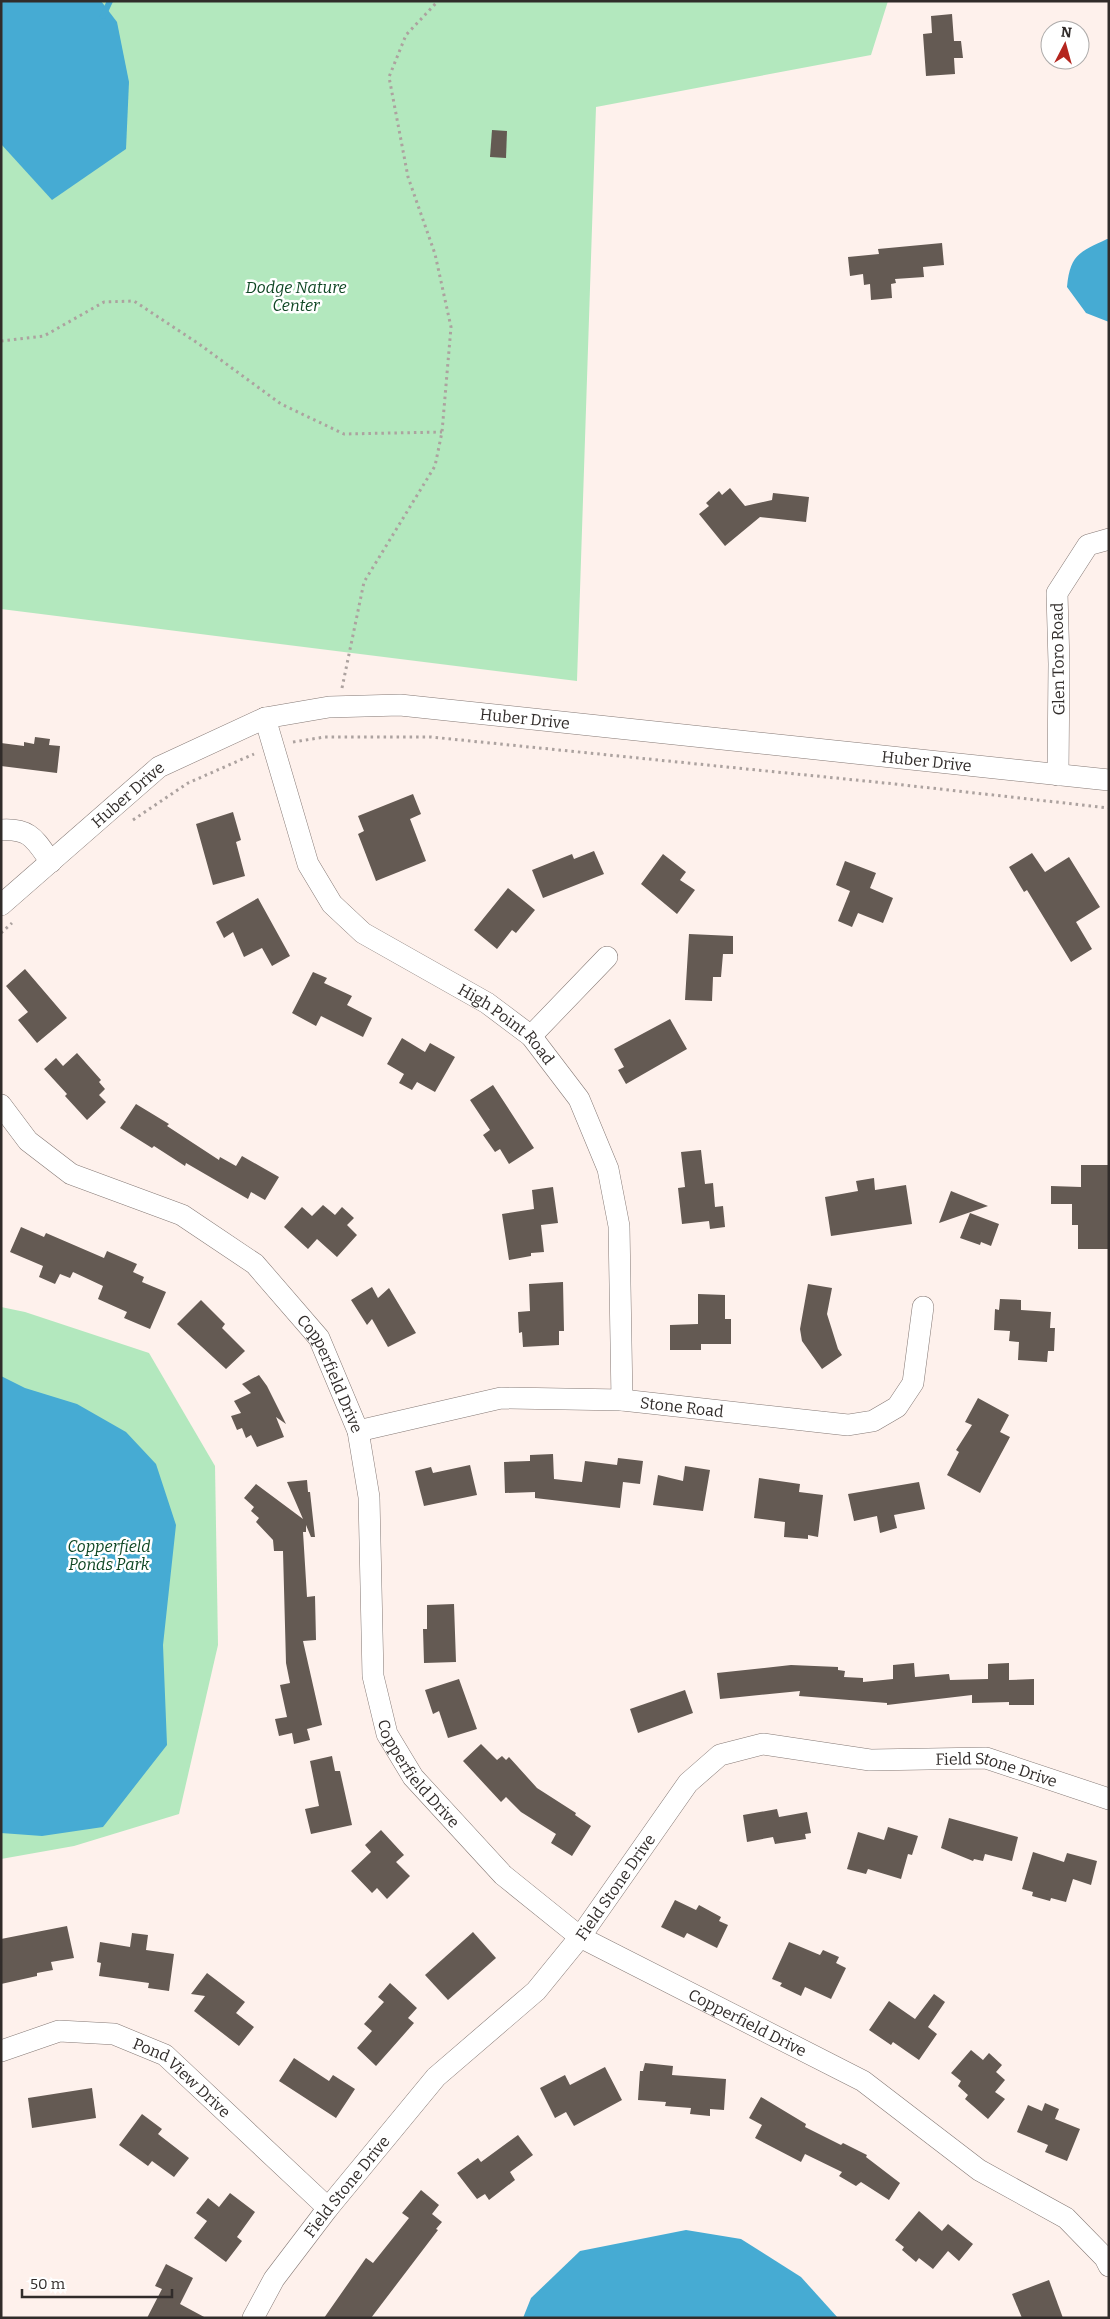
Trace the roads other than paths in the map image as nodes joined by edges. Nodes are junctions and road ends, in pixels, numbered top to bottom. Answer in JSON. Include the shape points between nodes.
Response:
{"nodes":[{"id":1,"x":1109,"y":539,"type":"edge"},
{"id":2,"x":265,"y":718,"type":"junction"},
{"id":3,"x":1058,"y":775,"type":"junction"},
{"id":4,"x":1109,"y":780,"type":"edge"},
{"id":5,"x":1,"y":830,"type":"edge"},
{"id":6,"x":51,"y":862,"type":"junction"},
{"id":7,"x":9,"y":912,"type":"edge"},
{"id":8,"x":607,"y":957,"type":"dead end"},
{"id":9,"x":531,"y":1036,"type":"junction"},
{"id":10,"x":1,"y":1105,"type":"edge"},
{"id":11,"x":923,"y":1307,"type":"dead end"},
{"id":12,"x":622,"y":1400,"type":"junction"},
{"id":13,"x":358,"y":1431,"type":"junction"},
{"id":14,"x":1109,"y":1799,"type":"edge"},
{"id":15,"x":580,"y":1937,"type":"junction"},
{"id":16,"x":1,"y":2051,"type":"edge"},
{"id":17,"x":328,"y":2208,"type":"junction"},
{"id":18,"x":1109,"y":2266,"type":"edge"},
{"id":19,"x":252,"y":2318,"type":"edge"}],
"edges":[{"from":1,"to":3,"type":"street","name":"Glen Toro Road","via":[[1088,545],[1057,592]]},
{"from":2,"to":3,"type":"street","name":"Huber Drive","via":[[340,706],[400,705]]},
{"from":2,"to":6,"type":"street","name":"Huber Drive","via":[[159,768]]},
{"from":2,"to":9,"type":"street","name":"High Point Road","via":[[308,864],[332,904],[363,933],[487,1003]]},
{"from":3,"to":4,"type":"street","name":"Huber Drive"},
{"from":5,"to":6,"type":"street","via":[[14,829],[31,834]]},
{"from":6,"to":7,"type":"street","name":"Huber Drive"},
{"from":8,"to":9,"type":"street"},
{"from":9,"to":12,"type":"street","name":"High Point Road","via":[[579,1099],[608,1169],[619,1226]]},
{"from":10,"to":13,"type":"street","name":"Copperfield Drive","via":[[28,1141],[71,1174],[182,1216],[255,1264],[318,1338]]},
{"from":11,"to":12,"type":"street","name":"Stone Road","via":[[913,1383],[897,1407],[872,1421],[848,1425]]},
{"from":12,"to":13,"type":"street","name":"Stone Road","via":[[501,1398]]},
{"from":13,"to":15,"type":"street","name":"Copperfield Drive","via":[[369,1497],[373,1676],[387,1734],[413,1777],[502,1875]]},
{"from":14,"to":15,"type":"street","name":"Field Stone Drive","via":[[986,1758],[870,1760],[762,1744],[720,1755],[688,1783]]},
{"from":15,"to":17,"type":"street","name":"Field Stone Drive","via":[[536,1991],[436,2077]]},
{"from":15,"to":18,"type":"street","name":"Copperfield Drive","via":[[863,2081],[979,2170],[1066,2218]]},
{"from":16,"to":17,"type":"street","name":"Pond View Drive","via":[[59,2031],[114,2034],[165,2055]]},
{"from":17,"to":19,"type":"street","name":"Field Stone Drive","via":[[274,2279]]}]}
